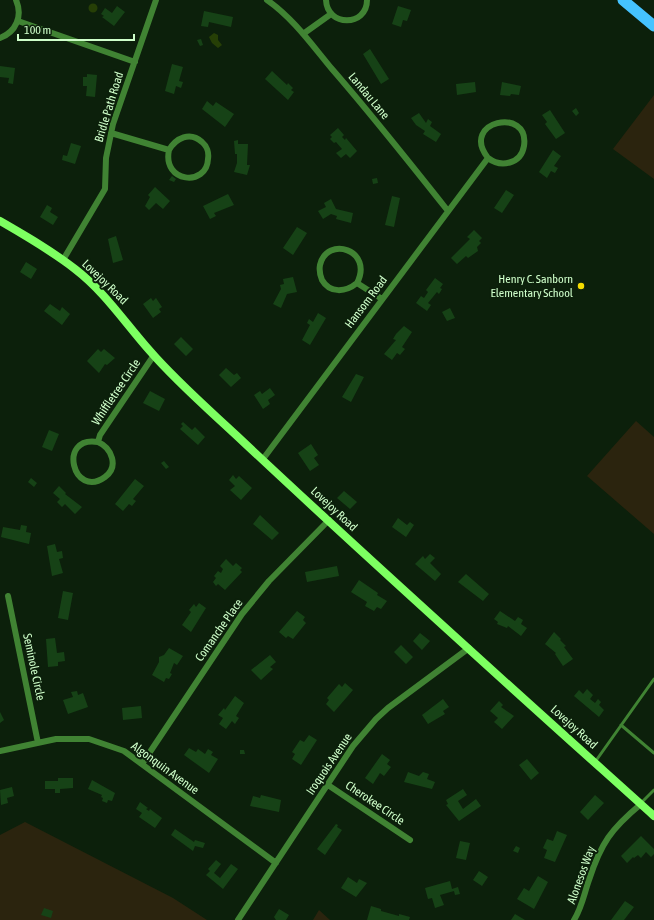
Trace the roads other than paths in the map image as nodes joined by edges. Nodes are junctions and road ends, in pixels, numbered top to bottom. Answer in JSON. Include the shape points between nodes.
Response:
{"nodes":[{"id":1,"x":16,"y":0,"type":"edge"},
{"id":2,"x":156,"y":0,"type":"edge"},
{"id":3,"x":267,"y":0,"type":"edge"},
{"id":4,"x":326,"y":0,"type":"edge"},
{"id":5,"x":367,"y":0,"type":"edge"},
{"id":6,"x":623,"y":0,"type":"edge"},
{"id":7,"x":331,"y":14,"type":"junction"},
{"id":8,"x":18,"y":21,"type":"junction"},
{"id":9,"x":654,"y":26,"type":"edge"},
{"id":10,"x":303,"y":34,"type":"junction"},
{"id":11,"x":0,"y":38,"type":"edge"},
{"id":12,"x":134,"y":62,"type":"junction"},
{"id":13,"x":111,"y":133,"type":"junction"},
{"id":14,"x":169,"y":150,"type":"junction"},
{"id":15,"x":488,"y":158,"type":"junction"},
{"id":16,"x":448,"y":211,"type":"junction"},
{"id":17,"x":0,"y":221,"type":"edge"},
{"id":18,"x":63,"y":260,"type":"junction"},
{"id":19,"x":357,"y":283,"type":"junction"},
{"id":20,"x":382,"y":299,"type":"junction"},
{"id":21,"x":154,"y":355,"type":"junction"},
{"id":22,"x":98,"y":442,"type":"junction"},
{"id":23,"x":263,"y":459,"type":"junction"},
{"id":24,"x":329,"y":520,"type":"junction"},
{"id":25,"x":8,"y":596,"type":"dead end"},
{"id":26,"x":469,"y":648,"type":"junction"},
{"id":27,"x":654,"y":679,"type":"edge"},
{"id":28,"x":621,"y":725,"type":"junction"},
{"id":29,"x":38,"y":743,"type":"junction"},
{"id":30,"x":0,"y":751,"type":"edge"},
{"id":31,"x":654,"y":753,"type":"edge"},
{"id":32,"x":595,"y":762,"type":"junction"},
{"id":33,"x":142,"y":764,"type":"junction"},
{"id":34,"x":328,"y":785,"type":"junction"},
{"id":35,"x":654,"y":790,"type":"edge"},
{"id":36,"x":641,"y":804,"type":"junction"},
{"id":37,"x":654,"y":816,"type":"edge"},
{"id":38,"x":410,"y":840,"type":"dead end"},
{"id":39,"x":276,"y":863,"type":"junction"},
{"id":40,"x":238,"y":920,"type":"edge"},
{"id":41,"x":574,"y":920,"type":"edge"}],
"edges":[{"from":1,"to":8,"type":"street","via":[[19,10]]},
{"from":2,"to":12,"type":"street","name":"Bridle Path Road"},
{"from":3,"to":10,"type":"street","name":"Landau Lane"},
{"from":4,"to":7,"type":"street"},
{"from":5,"to":7,"type":"street","via":[[365,9],[356,19],[342,21]]},
{"from":6,"to":9,"type":"highway"},
{"from":7,"to":10,"type":"street"},
{"from":8,"to":11,"type":"street","via":[[12,31]]},
{"from":8,"to":12,"type":"street"},
{"from":10,"to":16,"type":"street","name":"Landau Lane"},
{"from":12,"to":13,"type":"street","name":"Bridle Path Road"},
{"from":13,"to":14,"type":"street"},
{"from":13,"to":18,"type":"street","name":"Bridle Path Road","via":[[105,164],[105,188]]},
{"from":14,"to":14,"type":"street","via":[[168,163],[171,170],[182,177],[196,176],[206,167],[208,154],[197,138],[184,137],[177,140]]},
{"from":15,"to":15,"type":"street","via":[[484,153],[481,139],[488,127],[501,121],[520,130],[524,143],[514,161],[500,164]]},
{"from":15,"to":16,"type":"street","name":"Hansom Road"},
{"from":16,"to":20,"type":"street","name":"Hansom Road"},
{"from":17,"to":18,"type":"main road","name":"Lovejoy Road"},
{"from":18,"to":21,"type":"main road","name":"Lovejoy Road","via":[[114,305]]},
{"from":19,"to":19,"type":"street","via":[[346,290],[327,286],[319,269],[324,256],[337,249],[344,249],[356,256],[361,269]]},
{"from":19,"to":20,"type":"street"},
{"from":20,"to":23,"type":"street","name":"Hansom Road"},
{"from":21,"to":22,"type":"street","name":"Whiffletree Circle","via":[[105,425]]},
{"from":21,"to":23,"type":"main road","name":"Lovejoy Road"},
{"from":22,"to":22,"type":"street","name":"Whiffletree Circle","via":[[85,443],[73,456],[74,470],[88,481],[104,478],[111,468],[110,452],[106,446]]},
{"from":23,"to":24,"type":"main road","name":"Lovejoy Road"},
{"from":24,"to":26,"type":"main road","name":"Lovejoy Road"},
{"from":24,"to":33,"type":"street","name":"Comanche Place","via":[[269,581],[242,614]]},
{"from":25,"to":29,"type":"street","name":"Seminole Circle"},
{"from":26,"to":32,"type":"main road","name":"Lovejoy Road"},
{"from":26,"to":34,"type":"street","name":"Iroquois Avenue","via":[[376,719],[353,746]]},
{"from":27,"to":28,"type":"lane"},
{"from":28,"to":31,"type":"lane"},
{"from":28,"to":32,"type":"lane"},
{"from":29,"to":30,"type":"street","name":"Algonquin Avenue"},
{"from":29,"to":33,"type":"street","name":"Algonquin Avenue","via":[[56,739],[89,739],[124,751]]},
{"from":32,"to":36,"type":"main road","name":"Lovejoy Road"},
{"from":33,"to":39,"type":"street","name":"Algonquin Avenue"},
{"from":34,"to":38,"type":"street","name":"Cherokee Circle"},
{"from":34,"to":39,"type":"street","name":"Iroquois Avenue"},
{"from":35,"to":36,"type":"lane"},
{"from":36,"to":37,"type":"main road","name":"Lovejoy Road"},
{"from":36,"to":41,"type":"street","name":"Alonesos Way","via":[[610,833],[594,866],[584,902]]},
{"from":39,"to":40,"type":"street","name":"Iroquois Avenue"}]}
